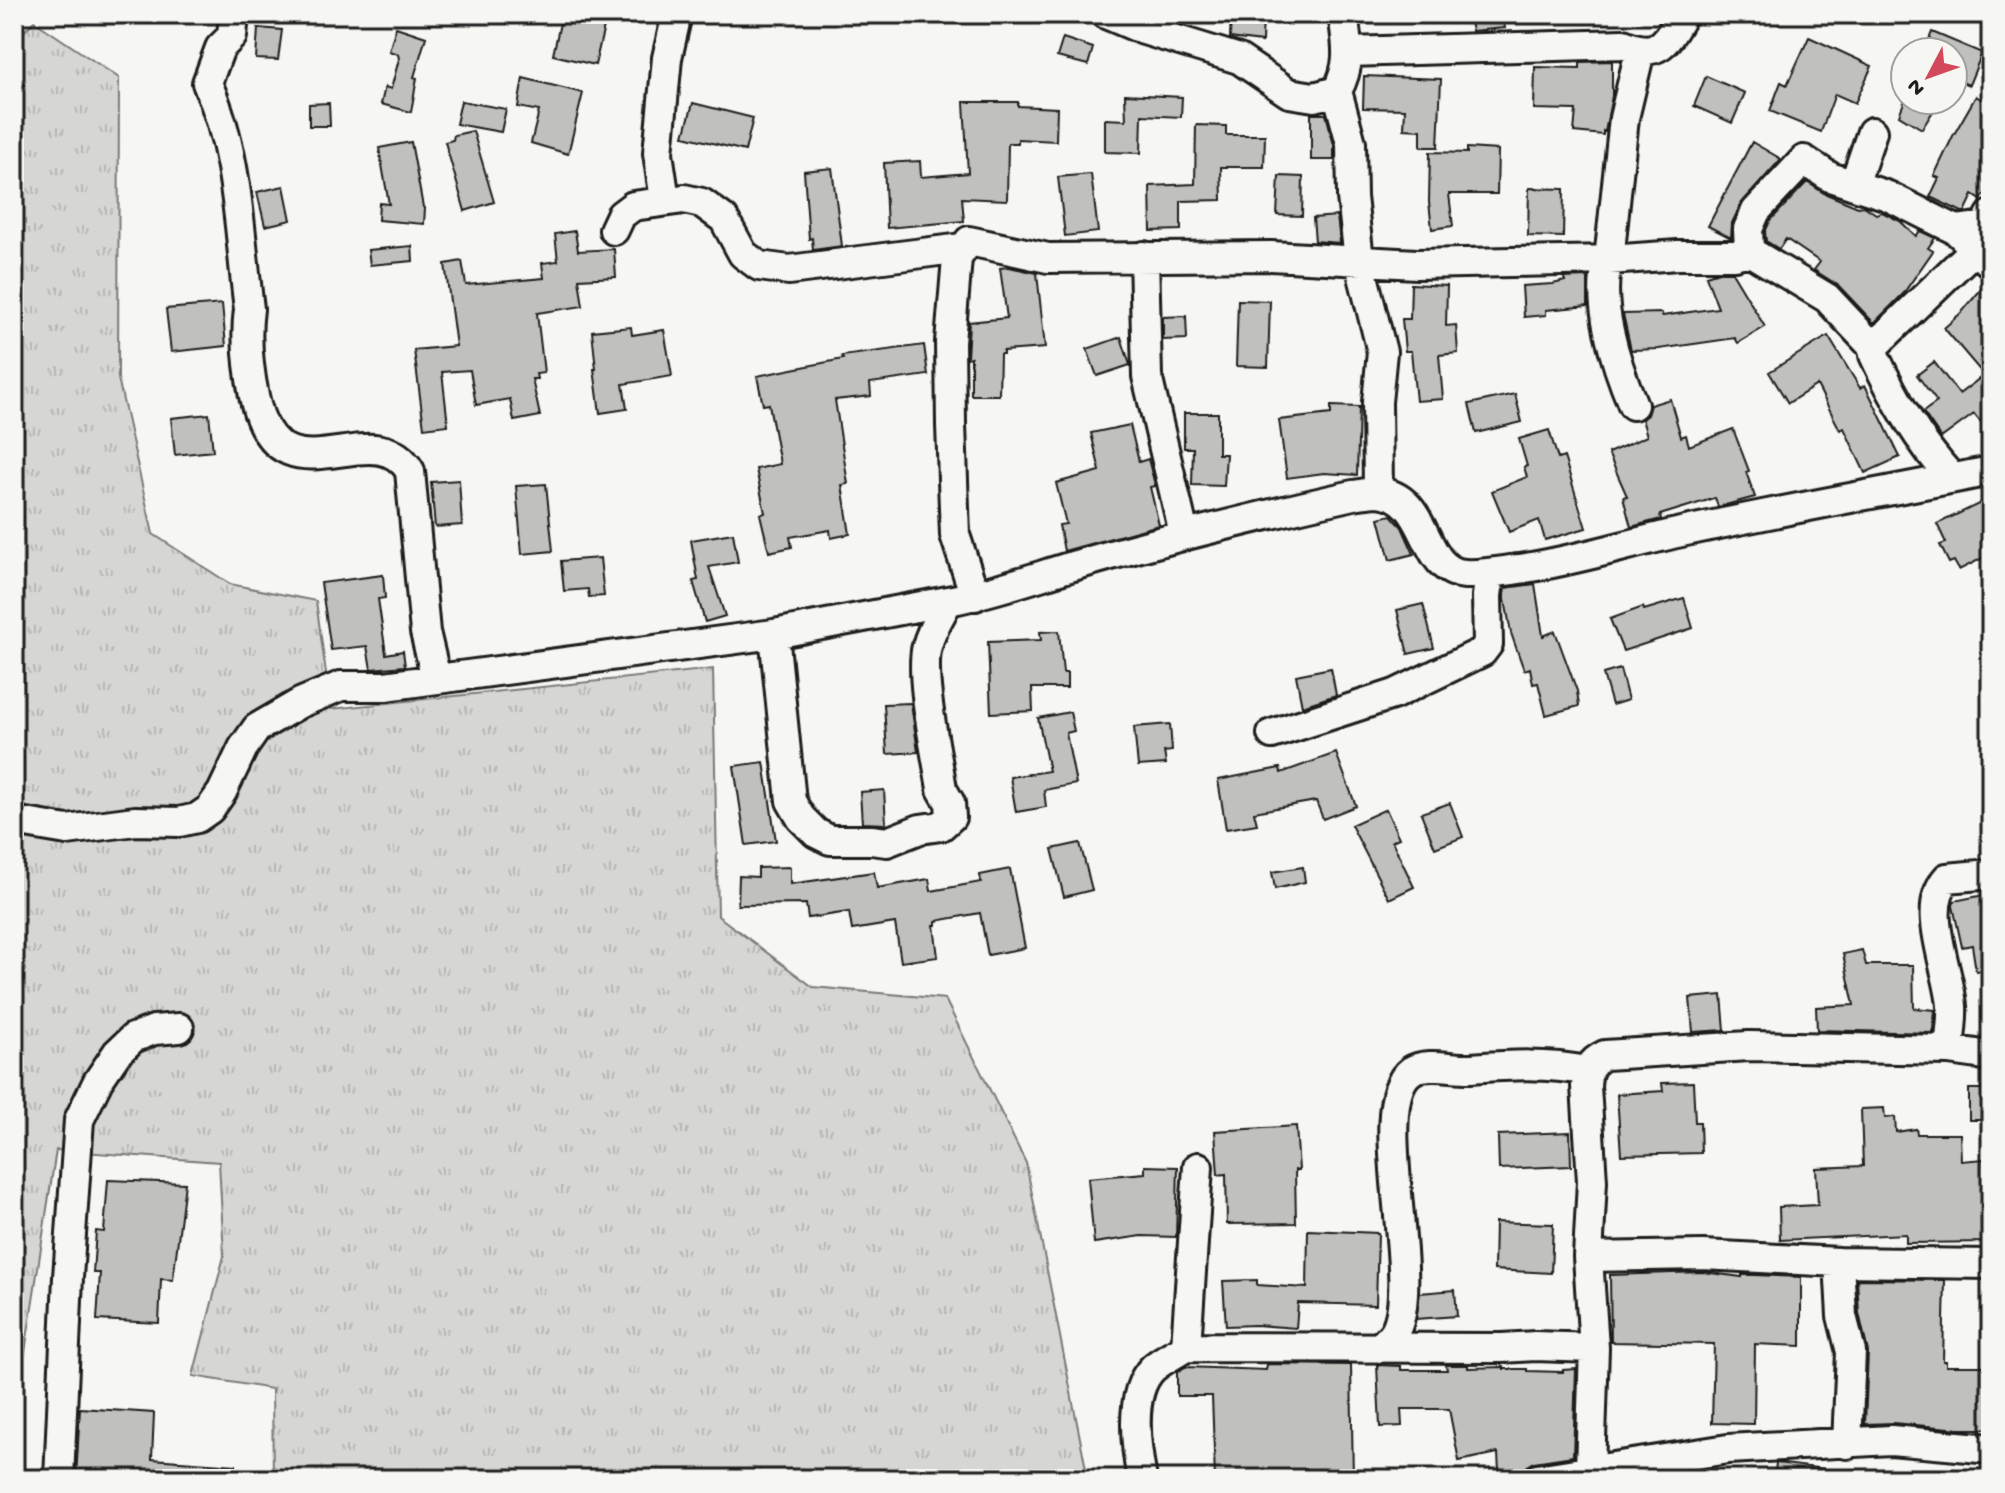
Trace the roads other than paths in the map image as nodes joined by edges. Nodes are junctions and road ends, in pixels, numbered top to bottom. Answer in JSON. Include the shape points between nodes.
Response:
{"nodes":[{"id":1,"x":234,"y":14,"type":"edge"},
{"id":2,"x":677,"y":14,"type":"edge"},
{"id":3,"x":1106,"y":14,"type":"edge"},
{"id":4,"x":1343,"y":14,"type":"edge"},
{"id":5,"x":1683,"y":14,"type":"edge"},
{"id":6,"x":1640,"y":51,"type":"junction"},
{"id":7,"x":1348,"y":52,"type":"junction"},
{"id":8,"x":1337,"y":91,"type":"junction"},
{"id":9,"x":1872,"y":132,"type":"dead end"},
{"id":10,"x":1854,"y":185,"type":"junction"},
{"id":11,"x":665,"y":200,"type":"junction"},
{"id":12,"x":1991,"y":215,"type":"edge"},
{"id":13,"x":614,"y":230,"type":"dead end"},
{"id":14,"x":962,"y":248,"type":"junction"},
{"id":15,"x":1974,"y":248,"type":"edge"},
{"id":16,"x":1749,"y":251,"type":"junction"},
{"id":17,"x":1144,"y":256,"type":"junction"},
{"id":18,"x":1359,"y":260,"type":"junction"},
{"id":19,"x":1609,"y":260,"type":"junction"},
{"id":20,"x":1873,"y":347,"type":"junction"},
{"id":21,"x":1633,"y":405,"type":"dead end"},
{"id":22,"x":1991,"y":471,"type":"edge"},
{"id":23,"x":1952,"y":478,"type":"junction"},
{"id":24,"x":1378,"y":492,"type":"junction"},
{"id":25,"x":1184,"y":534,"type":"junction"},
{"id":26,"x":1490,"y":573,"type":"junction"},
{"id":27,"x":962,"y":599,"type":"junction"},
{"id":28,"x":774,"y":634,"type":"junction"},
{"id":29,"x":436,"y":678,"type":"junction"},
{"id":30,"x":1272,"y":734,"type":"dead end"},
{"id":31,"x":14,"y":821,"type":"edge"},
{"id":32,"x":1991,"y":874,"type":"edge"},
{"id":33,"x":179,"y":1028,"type":"dead end"},
{"id":34,"x":1949,"y":1050,"type":"junction"},
{"id":35,"x":1991,"y":1056,"type":"edge"},
{"id":36,"x":1587,"y":1071,"type":"junction"},
{"id":37,"x":1198,"y":1167,"type":"dead end"},
{"id":38,"x":1588,"y":1257,"type":"junction"},
{"id":39,"x":1839,"y":1262,"type":"junction"},
{"id":40,"x":1991,"y":1264,"type":"edge"},
{"id":41,"x":1186,"y":1347,"type":"junction"},
{"id":42,"x":1380,"y":1348,"type":"junction"},
{"id":43,"x":1594,"y":1348,"type":"junction"},
{"id":44,"x":1847,"y":1444,"type":"junction"},
{"id":45,"x":1991,"y":1449,"type":"edge"},
{"id":46,"x":1590,"y":1470,"type":"junction"},
{"id":47,"x":59,"y":1479,"type":"edge"},
{"id":48,"x":1142,"y":1479,"type":"edge"},
{"id":49,"x":1537,"y":1479,"type":"edge"}],
"edges":[{"from":1,"to":29,"type":"street","via":[[232,36],[220,48],[207,83],[234,166],[249,309],[247,363],[258,413],[268,435],[292,453],[366,449],[403,459],[410,471],[425,632]]},
{"from":2,"to":11,"type":"street","via":[[658,153]]},
{"from":3,"to":8,"type":"street","via":[[1239,59],[1289,93],[1314,97]]},
{"from":4,"to":7,"type":"street"},
{"from":5,"to":6,"type":"street","via":[[1663,45]]},
{"from":6,"to":7,"type":"street","via":[[1623,44]]},
{"from":6,"to":19,"type":"street","via":[[1624,118]]},
{"from":7,"to":8,"type":"street"},
{"from":8,"to":18,"type":"street","via":[[1351,143]]},
{"from":9,"to":10,"type":"street"},
{"from":10,"to":15,"type":"street","via":[[1888,196]]},
{"from":10,"to":16,"type":"street","via":[[1804,160],[1756,211],[1748,229]]},
{"from":11,"to":13,"type":"street","via":[[633,206]]},
{"from":11,"to":14,"type":"street","via":[[702,203],[724,219],[743,254],[759,266],[789,270]]},
{"from":12,"to":15,"type":"street"},
{"from":14,"to":17,"type":"street","via":[[969,241],[1048,258]]},
{"from":14,"to":27,"type":"street","via":[[950,342],[955,535]]},
{"from":15,"to":20,"type":"street"},
{"from":16,"to":19,"type":"street"},
{"from":16,"to":20,"type":"street","via":[[1827,298]]},
{"from":17,"to":18,"type":"street"},
{"from":17,"to":25,"type":"street","via":[[1147,376]]},
{"from":18,"to":19,"type":"street","via":[[1468,265]]},
{"from":18,"to":24,"type":"street","via":[[1382,352]]},
{"from":19,"to":21,"type":"street","via":[[1603,275],[1610,336]]},
{"from":20,"to":23,"type":"street","via":[[1899,407],[1926,450]]},
{"from":22,"to":23,"type":"street"},
{"from":23,"to":26,"type":"street"},
{"from":24,"to":25,"type":"street"},
{"from":24,"to":26,"type":"street","via":[[1411,509],[1435,557],[1448,570]]},
{"from":25,"to":27,"type":"street"},
{"from":26,"to":30,"type":"street","via":[[1488,644],[1482,652],[1395,694]]},
{"from":27,"to":28,"type":"street"},
{"from":27,"to":28,"type":"street","via":[[934,627],[924,670],[951,817],[941,826],[887,842],[830,840],[808,826],[791,801]]},
{"from":28,"to":29,"type":"street"},
{"from":29,"to":31,"type":"street","via":[[341,686],[257,728],[222,792],[197,818],[67,830]]},
{"from":32,"to":34,"type":"street","via":[[1947,878],[1939,887],[1935,910],[1952,1006]]},
{"from":33,"to":47,"type":"street","via":[[133,1038],[98,1081],[79,1120]]},
{"from":34,"to":35,"type":"street"},
{"from":34,"to":36,"type":"street","via":[[1749,1046],[1605,1055]]},
{"from":36,"to":38,"type":"street","via":[[1592,1181]]},
{"from":36,"to":42,"type":"street","via":[[1555,1065],[1439,1066],[1414,1069],[1405,1077],[1398,1090],[1393,1151],[1402,1299],[1396,1330]]},
{"from":37,"to":41,"type":"street"},
{"from":38,"to":39,"type":"street","via":[[1703,1255]]},
{"from":38,"to":43,"type":"street"},
{"from":39,"to":40,"type":"street"},
{"from":39,"to":44,"type":"street","via":[[1842,1316],[1851,1352]]},
{"from":41,"to":42,"type":"street"},
{"from":41,"to":48,"type":"street","via":[[1152,1369],[1139,1393]]},
{"from":42,"to":43,"type":"street"},
{"from":43,"to":46,"type":"street"},
{"from":44,"to":45,"type":"street","via":[[1891,1440]]},
{"from":44,"to":46,"type":"street","via":[[1728,1449]]},
{"from":46,"to":49,"type":"street"}]}
